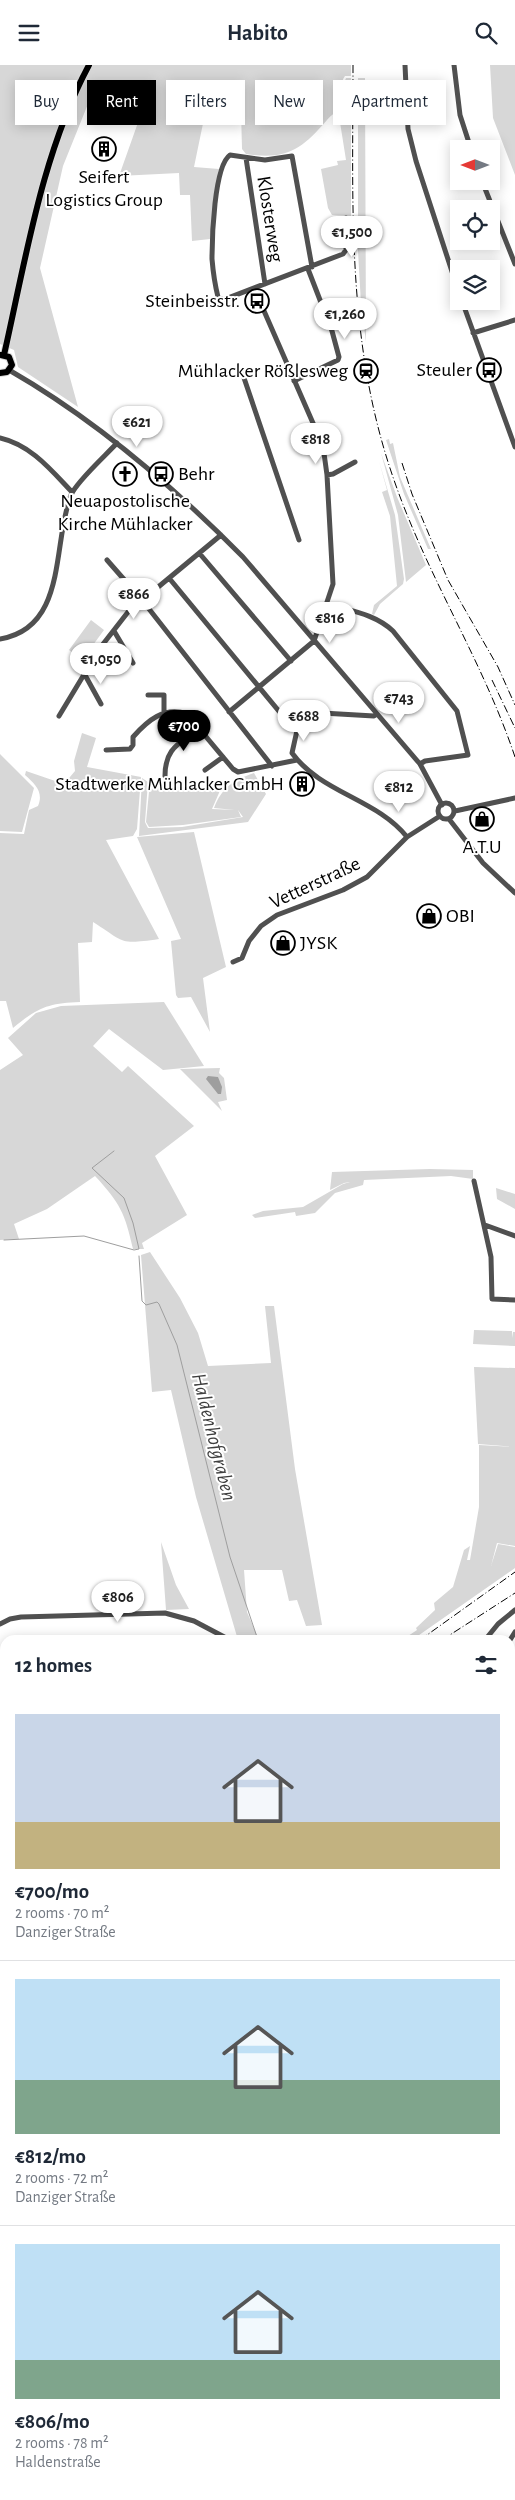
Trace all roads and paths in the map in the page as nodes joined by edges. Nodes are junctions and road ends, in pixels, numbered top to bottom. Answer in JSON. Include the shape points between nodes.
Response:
{"nodes":[{"id":1,"x":89,"y":65,"type":"edge"},
{"id":2,"x":405,"y":65,"type":"edge"},
{"id":3,"x":454,"y":65,"type":"edge"},
{"id":4,"x":468,"y":140,"type":"edge"},
{"id":5,"x":246,"y":158,"type":"junction"},
{"id":6,"x":486,"y":190,"type":"edge"},
{"id":7,"x":346,"y":218,"type":"dead end"},
{"id":8,"x":515,"y":264,"type":"edge"},
{"id":9,"x":450,"y":265,"type":"edge"},
{"id":10,"x":310,"y":268,"type":"junction"},
{"id":11,"x":265,"y":284,"type":"junction"},
{"id":12,"x":254,"y":289,"type":"junction"},
{"id":13,"x":222,"y":299,"type":"junction"},
{"id":14,"x":207,"y":306,"type":"dead end"},
{"id":15,"x":465,"y":310,"type":"edge"},
{"id":16,"x":515,"y":320,"type":"edge"},
{"id":17,"x":473,"y":333,"type":"junction"},
{"id":18,"x":2,"y":355,"type":"edge"},
{"id":19,"x":10,"y":370,"type":"junction"},
{"id":20,"x":0,"y":373,"type":"edge"},
{"id":21,"x":243,"y":375,"type":"dead end"},
{"id":22,"x":294,"y":381,"type":"junction"},
{"id":23,"x":0,"y":438,"type":"edge"},
{"id":24,"x":117,"y":443,"type":"junction"},
{"id":25,"x":515,"y":447,"type":"edge"},
{"id":26,"x":355,"y":461,"type":"dead end"},
{"id":27,"x":328,"y":475,"type":"junction"},
{"id":28,"x":72,"y":492,"type":"junction"},
{"id":29,"x":221,"y":535,"type":"junction"},
{"id":30,"x":299,"y":540,"type":"dead end"},
{"id":31,"x":200,"y":554,"type":"junction"},
{"id":32,"x":107,"y":560,"type":"dead end"},
{"id":33,"x":169,"y":578,"type":"junction"},
{"id":34,"x":142,"y":600,"type":"junction"},
{"id":35,"x":328,"y":604,"type":"junction"},
{"id":36,"x":114,"y":631,"type":"junction"},
{"id":37,"x":0,"y":639,"type":"edge"},
{"id":38,"x":314,"y":641,"type":"junction"},
{"id":39,"x":291,"y":661,"type":"junction"},
{"id":40,"x":133,"y":663,"type":"dead end"},
{"id":41,"x":85,"y":675,"type":"junction"},
{"id":42,"x":258,"y":687,"type":"junction"},
{"id":43,"x":148,"y":695,"type":"dead end"},
{"id":44,"x":100,"y":704,"type":"dead end"},
{"id":45,"x":229,"y":712,"type":"junction"},
{"id":46,"x":164,"y":713,"type":"junction"},
{"id":47,"x":377,"y":714,"type":"junction"},
{"id":48,"x":59,"y":716,"type":"dead end"},
{"id":49,"x":297,"y":727,"type":"junction"},
{"id":50,"x":199,"y":729,"type":"junction"},
{"id":51,"x":106,"y":750,"type":"dead end"},
{"id":52,"x":292,"y":753,"type":"junction"},
{"id":53,"x":222,"y":757,"type":"junction"},
{"id":54,"x":297,"y":760,"type":"junction"},
{"id":55,"x":281,"y":764,"type":"junction"},
{"id":56,"x":420,"y":765,"type":"junction"},
{"id":57,"x":272,"y":766,"type":"junction"},
{"id":58,"x":205,"y":770,"type":"dead end"},
{"id":59,"x":165,"y":776,"type":"dead end"},
{"id":60,"x":514,"y":798,"type":"edge"},
{"id":61,"x":442,"y":805,"type":"junction"},
{"id":62,"x":455,"y":811,"type":"junction"},
{"id":63,"x":440,"y":816,"type":"junction"},
{"id":64,"x":449,"y":819,"type":"junction"},
{"id":65,"x":407,"y":837,"type":"junction"},
{"id":66,"x":515,"y":893,"type":"edge"},
{"id":67,"x":234,"y":963,"type":"dead end"},
{"id":68,"x":474,"y":1181,"type":"dead end"},
{"id":69,"x":485,"y":1225,"type":"junction"},
{"id":70,"x":515,"y":1236,"type":"edge"},
{"id":71,"x":515,"y":1300,"type":"edge"},
{"id":72,"x":515,"y":1610,"type":"edge"},
{"id":73,"x":0,"y":1624,"type":"edge"},
{"id":74,"x":221,"y":1635,"type":"edge"},
{"id":75,"x":490,"y":1635,"type":"edge"}],
"edges":[{"from":1,"to":18,"type":"main road","via":[[57,136]]},
{"from":2,"to":9,"type":"street","via":[[408,129]]},
{"from":3,"to":4,"type":"street","via":[[460,115]]},
{"from":5,"to":10,"type":"street","via":[[265,160],[292,156]]},
{"from":5,"to":11,"type":"street","name":"Klosterweg"},
{"from":5,"to":13,"type":"street","via":[[230,155],[221,167],[212,260],[218,297]]},
{"from":6,"to":8,"type":"street"},
{"from":7,"to":10,"type":"street","via":[[346,250]]},
{"from":10,"to":11,"type":"street"},
{"from":10,"to":22,"type":"street","via":[[339,357]]},
{"from":11,"to":12,"type":"street"},
{"from":12,"to":13,"type":"street"},
{"from":12,"to":22,"type":"street"},
{"from":13,"to":14,"type":"street"},
{"from":15,"to":17,"type":"street"},
{"from":16,"to":17,"type":"street"},
{"from":17,"to":25,"type":"street"},
{"from":18,"to":19,"type":"main road","via":[[12,362]]},
{"from":19,"to":20,"type":"main road"},
{"from":19,"to":24,"type":"street","via":[[56,397]]},
{"from":21,"to":30,"type":"street"},
{"from":22,"to":27,"type":"street","via":[[323,446]]},
{"from":23,"to":28,"type":"street","via":[[38,457]]},
{"from":24,"to":28,"type":"street"},
{"from":24,"to":29,"type":"street"},
{"from":26,"to":27,"type":"street"},
{"from":27,"to":35,"type":"street","via":[[333,574]]},
{"from":28,"to":37,"type":"street","via":[[46,605],[31,625],[13,636]]},
{"from":29,"to":31,"type":"street"},
{"from":29,"to":38,"type":"street"},
{"from":31,"to":33,"type":"street"},
{"from":31,"to":39,"type":"street"},
{"from":32,"to":34,"type":"street"},
{"from":33,"to":34,"type":"street"},
{"from":33,"to":42,"type":"street"},
{"from":34,"to":36,"type":"street"},
{"from":34,"to":45,"type":"street"},
{"from":35,"to":38,"type":"street"},
{"from":35,"to":56,"type":"street","via":[[383,622],[457,711],[468,755],[425,761]]},
{"from":36,"to":40,"type":"street"},
{"from":36,"to":41,"type":"street"},
{"from":38,"to":39,"type":"street"},
{"from":38,"to":47,"type":"street"},
{"from":39,"to":42,"type":"street"},
{"from":41,"to":44,"type":"street"},
{"from":41,"to":48,"type":"street"},
{"from":42,"to":45,"type":"street"},
{"from":42,"to":49,"type":"street","via":[[292,727]]},
{"from":43,"to":46,"type":"street","via":[[164,695]]},
{"from":45,"to":57,"type":"street"},
{"from":46,"to":50,"type":"street","via":[[187,714]]},
{"from":46,"to":51,"type":"street","via":[[140,729],[133,737],[130,749]]},
{"from":47,"to":49,"type":"street","via":[[310,711],[300,717]]},
{"from":47,"to":56,"type":"street"},
{"from":49,"to":52,"type":"street"},
{"from":50,"to":53,"type":"street"},
{"from":50,"to":59,"type":"street","via":[[170,750],[165,761]]},
{"from":52,"to":54,"type":"street"},
{"from":52,"to":55,"type":"street"},
{"from":53,"to":57,"type":"street","via":[[238,772]]},
{"from":53,"to":58,"type":"street"},
{"from":54,"to":55,"type":"street"},
{"from":54,"to":65,"type":"street","via":[[338,790],[387,817]]},
{"from":55,"to":57,"type":"street"},
{"from":56,"to":61,"type":"street"},
{"from":60,"to":62,"type":"street"},
{"from":61,"to":62,"type":"street","via":[[450,804]]},
{"from":61,"to":63,"type":"street"},
{"from":62,"to":64,"type":"street"},
{"from":63,"to":64,"type":"street"},
{"from":63,"to":65,"type":"street","name":"Vetterstraße"},
{"from":64,"to":66,"type":"street","via":[[483,863]]},
{"from":65,"to":67,"type":"street","name":"Vetterstraße","via":[[367,877],[336,893],[277,915],[261,926],[249,941],[242,958]]},
{"from":68,"to":69,"type":"street"},
{"from":69,"to":70,"type":"street"},
{"from":69,"to":71,"type":"street","via":[[491,1257],[492,1299]]},
{"from":72,"to":75,"type":"street"},
{"from":73,"to":74,"type":"street","via":[[21,1617],[165,1613],[194,1621]]}]}
